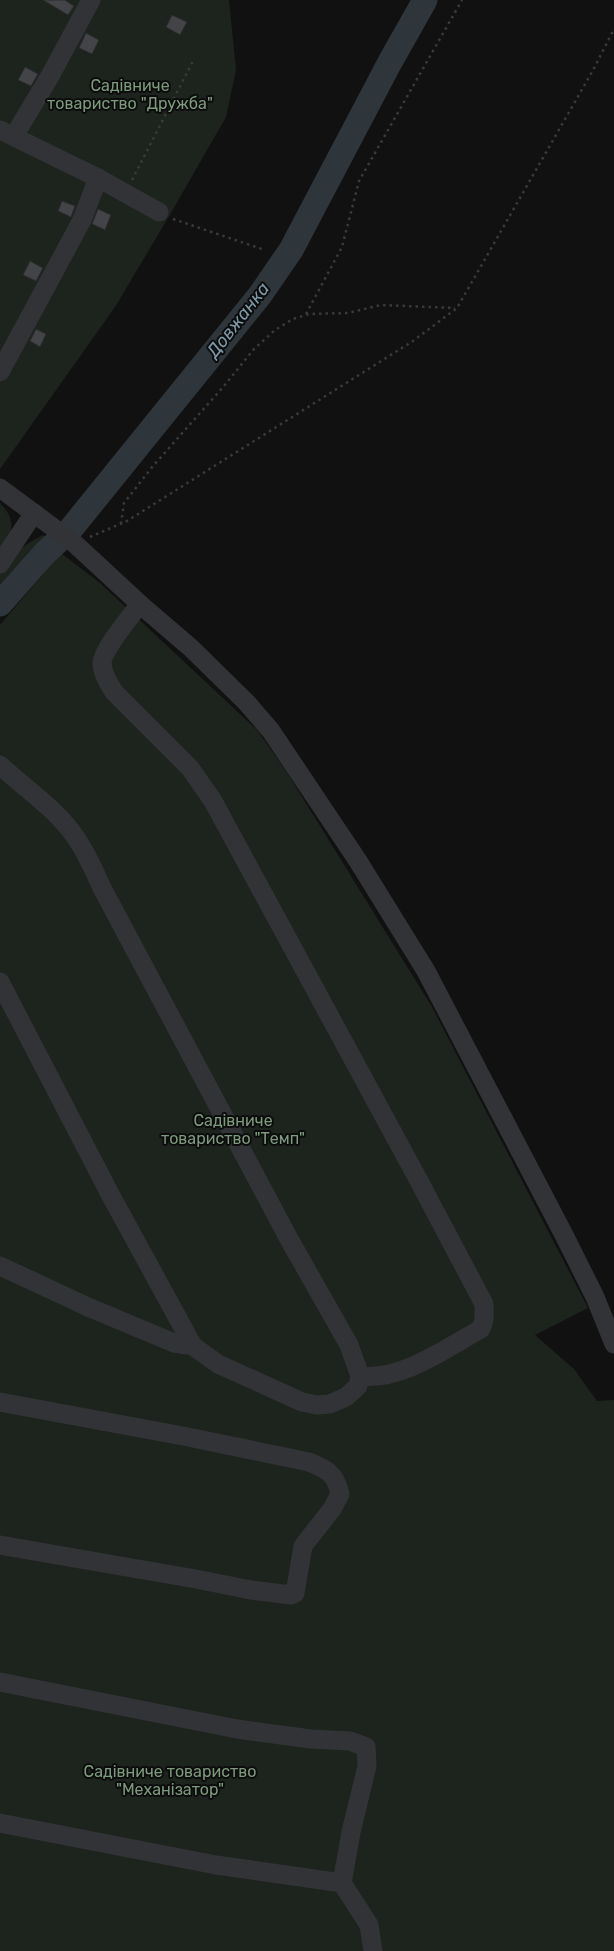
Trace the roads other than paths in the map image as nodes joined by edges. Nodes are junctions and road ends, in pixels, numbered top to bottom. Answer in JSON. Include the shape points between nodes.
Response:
{"nodes":[{"id":1,"x":90,"y":0,"type":"edge"},
{"id":2,"x":7,"y":133,"type":"edge"},
{"id":3,"x":98,"y":178,"type":"junction"},
{"id":4,"x":158,"y":212,"type":"road end"},
{"id":5,"x":0,"y":372,"type":"edge"},
{"id":6,"x":0,"y":488,"type":"edge"},
{"id":7,"x":34,"y":513,"type":"junction"},
{"id":8,"x":0,"y":564,"type":"edge"},
{"id":9,"x":140,"y":604,"type":"junction"},
{"id":10,"x":0,"y":764,"type":"edge"},
{"id":11,"x":0,"y":982,"type":"edge"},
{"id":12,"x":0,"y":1266,"type":"edge"},
{"id":13,"x":191,"y":1343,"type":"junction"},
{"id":14,"x":614,"y":1344,"type":"edge"},
{"id":15,"x":360,"y":1376,"type":"junction"},
{"id":16,"x":0,"y":1402,"type":"edge"},
{"id":17,"x":0,"y":1545,"type":"edge"},
{"id":18,"x":0,"y":1682,"type":"edge"},
{"id":19,"x":0,"y":1823,"type":"edge"},
{"id":20,"x":342,"y":1883,"type":"junction"},
{"id":21,"x":373,"y":1951,"type":"edge"}],
"edges":[{"from":1,"to":2,"type":"street","via":[[50,76]]},
{"from":2,"to":3,"type":"street"},
{"from":3,"to":4,"type":"street"},
{"from":3,"to":5,"type":"street","via":[[82,220]]},
{"from":6,"to":7,"type":"street"},
{"from":7,"to":8,"type":"street"},
{"from":7,"to":9,"type":"street","via":[[74,543]]},
{"from":9,"to":14,"type":"street","via":[[199,655],[271,731],[368,877],[455,1025],[595,1297]]},
{"from":9,"to":15,"type":"street","via":[[108,649],[102,663],[106,679],[114,692],[190,768],[213,801],[484,1304],[481,1329],[395,1374]]},
{"from":10,"to":15,"type":"street","via":[[65,824],[88,858],[349,1346]]},
{"from":11,"to":13,"type":"street"},
{"from":12,"to":13,"type":"street","via":[[174,1343]]},
{"from":13,"to":15,"type":"street","via":[[218,1364],[302,1402],[317,1405],[346,1397],[358,1386]]},
{"from":16,"to":17,"type":"street","via":[[308,1462],[326,1469],[336,1479],[340,1494],[303,1546],[295,1593],[291,1595]]},
{"from":18,"to":20,"type":"street","via":[[237,1729],[350,1741],[366,1747],[367,1766]]},
{"from":19,"to":20,"type":"street","via":[[216,1865]]},
{"from":20,"to":21,"type":"street","via":[[369,1925]]}]}
